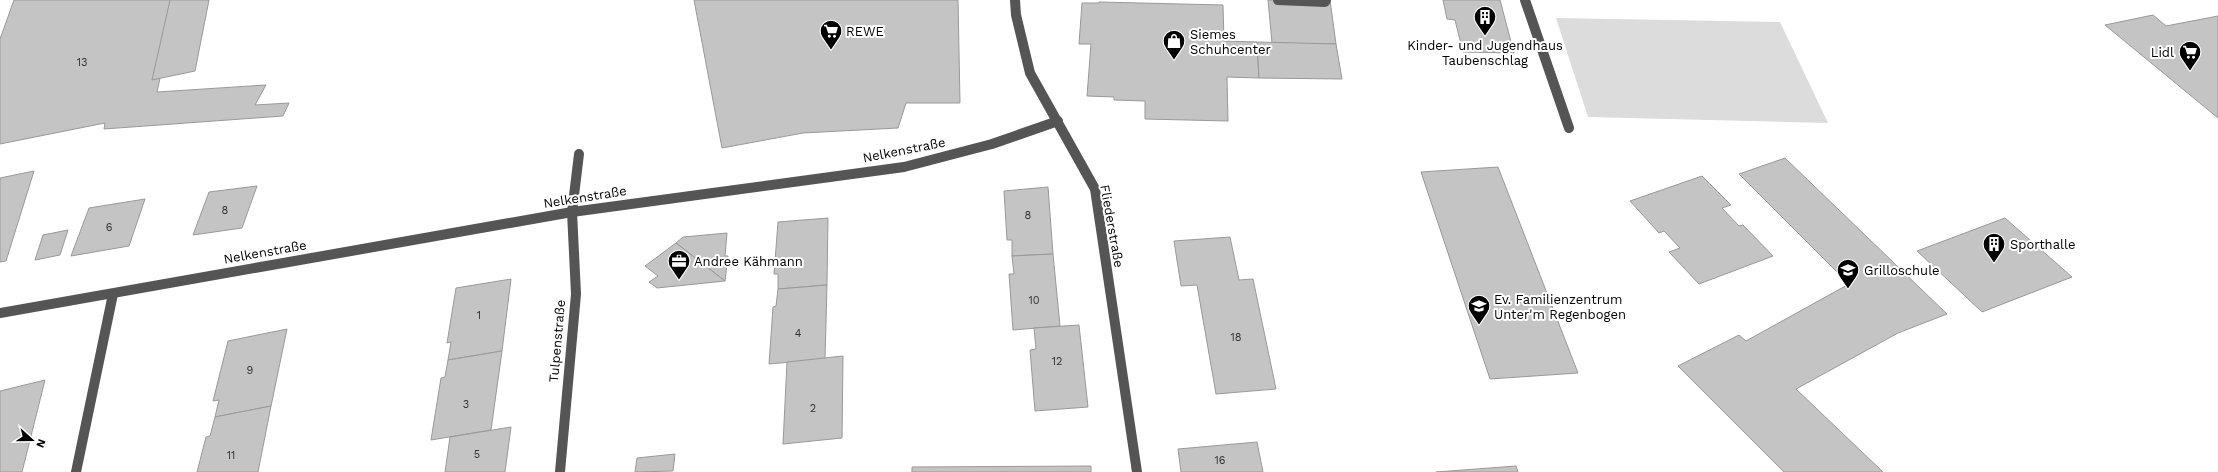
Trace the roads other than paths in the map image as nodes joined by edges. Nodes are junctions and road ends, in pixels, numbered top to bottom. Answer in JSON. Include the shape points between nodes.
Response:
{"nodes":[{"id":1,"x":1015,"y":0,"type":"edge"},
{"id":2,"x":1278,"y":0,"type":"edge"},
{"id":3,"x":1326,"y":0,"type":"edge"},
{"id":4,"x":1525,"y":0,"type":"edge"},
{"id":5,"x":1058,"y":121,"type":"junction"},
{"id":6,"x":1569,"y":128,"type":"dead end"},
{"id":7,"x":579,"y":154,"type":"dead end"},
{"id":8,"x":572,"y":212,"type":"junction"},
{"id":9,"x":113,"y":294,"type":"junction"},
{"id":10,"x":0,"y":313,"type":"edge"},
{"id":11,"x":76,"y":472,"type":"edge"},
{"id":12,"x":560,"y":472,"type":"edge"},
{"id":13,"x":1137,"y":472,"type":"edge"}],
"edges":[{"from":1,"to":5,"type":"street","name":"Fliederstraße","via":[[1016,15],[1030,73]]},
{"from":2,"to":3,"type":"street"},
{"from":4,"to":6,"type":"street"},
{"from":5,"to":8,"type":"street","name":"Nelkenstraße","via":[[992,144],[904,167]]},
{"from":5,"to":13,"type":"street","name":"Fliederstraße","via":[[1095,189]]},
{"from":7,"to":8,"type":"street","name":"Tulpenstraße"},
{"from":8,"to":9,"type":"street","name":"Nelkenstraße"},
{"from":8,"to":12,"type":"street","name":"Tulpenstraße","via":[[576,294]]},
{"from":9,"to":10,"type":"street","name":"Nelkenstraße"},
{"from":9,"to":11,"type":"street"}]}
